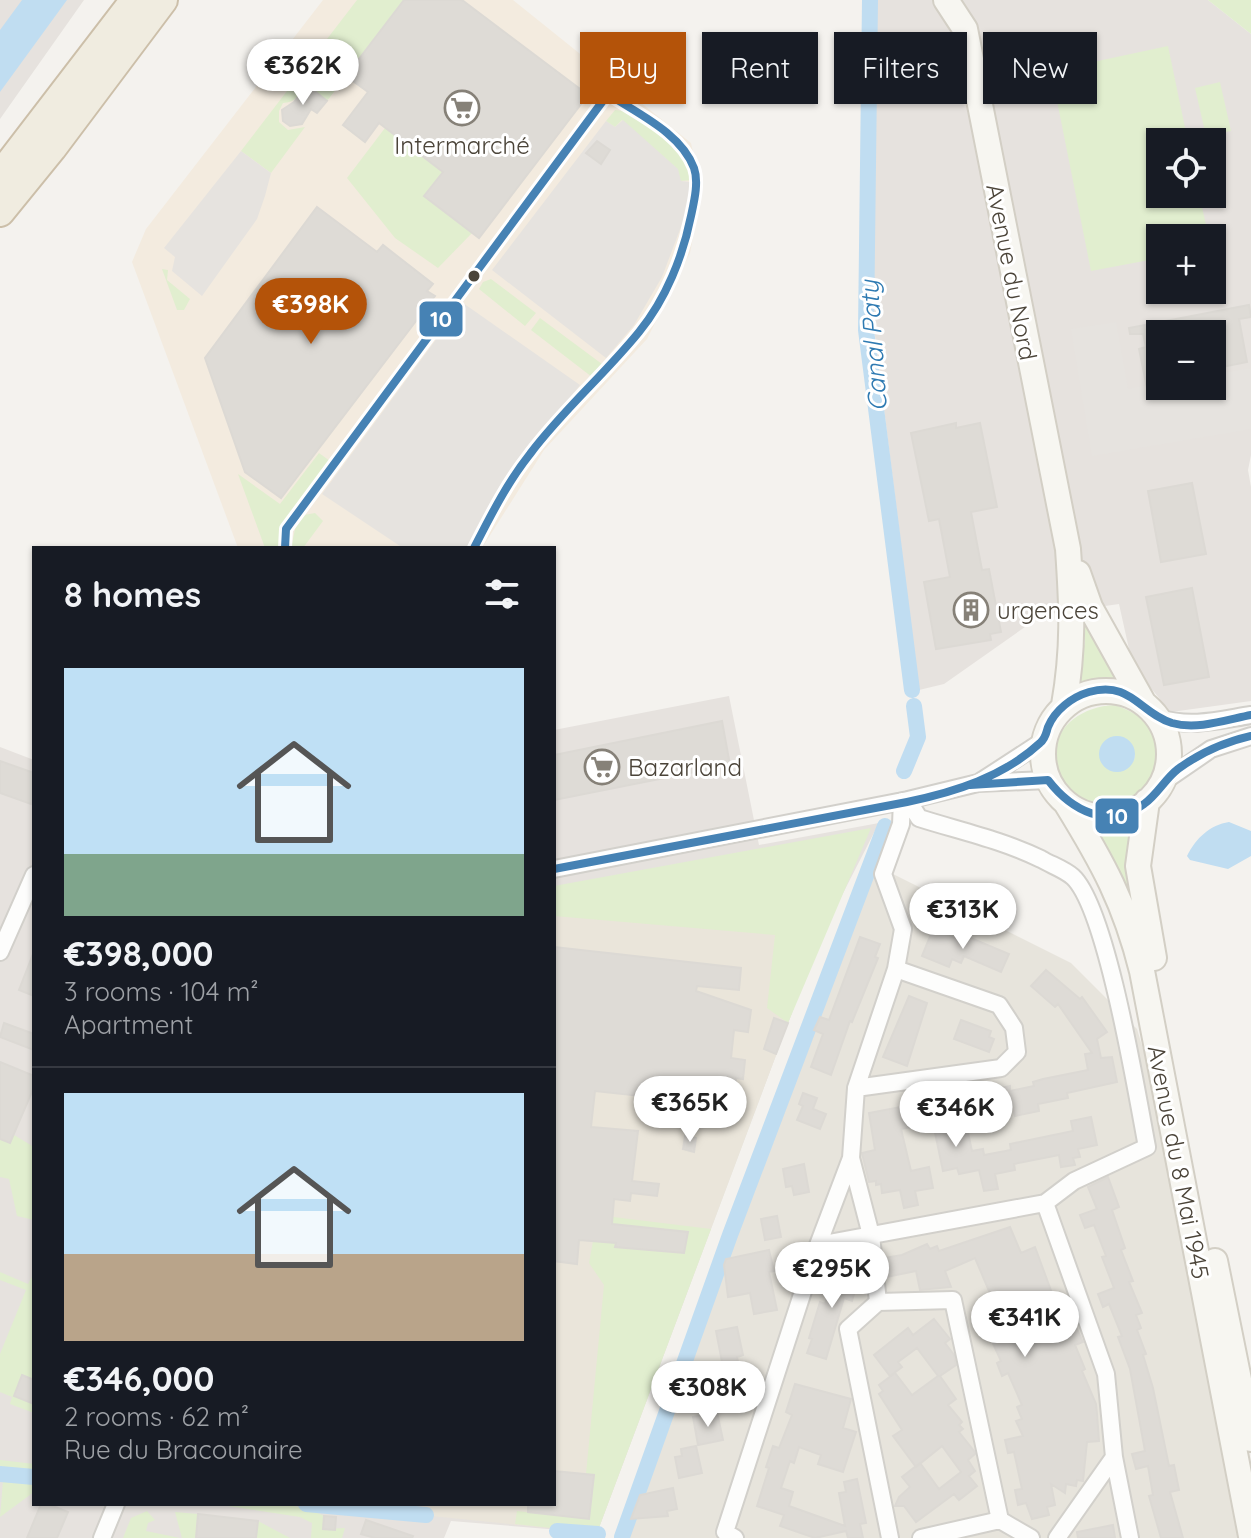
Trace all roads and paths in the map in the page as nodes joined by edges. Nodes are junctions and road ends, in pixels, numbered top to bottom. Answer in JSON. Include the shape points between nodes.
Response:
{"nodes":[{"id":1,"x":135,"y":0,"type":"edge"},
{"id":2,"x":163,"y":0,"type":"edge"},
{"id":3,"x":946,"y":0,"type":"edge"},
{"id":4,"x":967,"y":0,"type":"edge"},
{"id":5,"x":965,"y":29,"type":"junction"},
{"id":6,"x":0,"y":176,"type":"edge"},
{"id":7,"x":0,"y":212,"type":"edge"},
{"id":8,"x":1068,"y":549,"type":"junction"},
{"id":9,"x":1064,"y":705,"type":"junction"},
{"id":10,"x":1151,"y":710,"type":"junction"},
{"id":11,"x":1251,"y":715,"type":"edge"},
{"id":12,"x":1251,"y":736,"type":"edge"},
{"id":13,"x":1043,"y":741,"type":"junction"},
{"id":14,"x":1048,"y":780,"type":"junction"},
{"id":15,"x":978,"y":783,"type":"junction"},
{"id":16,"x":1155,"y":792,"type":"junction"},
{"id":17,"x":905,"y":801,"type":"junction"},
{"id":18,"x":1066,"y":803,"type":"junction"},
{"id":19,"x":556,"y":869,"type":"edge"},
{"id":20,"x":32,"y":880,"type":"edge"},
{"id":21,"x":0,"y":952,"type":"edge"},
{"id":22,"x":896,"y":969,"type":"junction"},
{"id":23,"x":856,"y":1088,"type":"junction"},
{"id":24,"x":851,"y":1158,"type":"junction"},
{"id":25,"x":1045,"y":1203,"type":"junction"},
{"id":26,"x":871,"y":1235,"type":"junction"},
{"id":27,"x":818,"y":1245,"type":"junction"},
{"id":28,"x":878,"y":1302,"type":"junction"},
{"id":29,"x":1251,"y":1439,"type":"edge"},
{"id":30,"x":1114,"y":1457,"type":"junction"},
{"id":31,"x":115,"y":1506,"type":"edge"},
{"id":32,"x":1000,"y":1520,"type":"junction"},
{"id":33,"x":728,"y":1536,"type":"edge"},
{"id":34,"x":1251,"y":1536,"type":"edge"},
{"id":35,"x":102,"y":1538,"type":"edge"},
{"id":36,"x":890,"y":1538,"type":"edge"},
{"id":37,"x":921,"y":1538,"type":"edge"},
{"id":38,"x":1031,"y":1538,"type":"edge"},
{"id":39,"x":1057,"y":1538,"type":"edge"},
{"id":40,"x":1130,"y":1538,"type":"edge"}],
"edges":[{"from":1,"to":6,"type":"highway"},
{"from":2,"to":7,"type":"highway"},
{"from":3,"to":5,"type":"main road","name":"Avenue du Nord"},
{"from":4,"to":5,"type":"main road"},
{"from":5,"to":8,"type":"main road","name":"Avenue du Nord"},
{"from":8,"to":9,"type":"main road","name":"Avenue du Nord","via":[[1073,636]]},
{"from":8,"to":10,"type":"main road","name":"Avenue du Nord","via":[[1090,607]]},
{"from":9,"to":10,"type":"main road","via":[[1103,690],[1128,694]]},
{"from":9,"to":13,"type":"main road"},
{"from":10,"to":11,"type":"street","via":[[1177,724],[1194,725]]},
{"from":10,"to":16,"type":"main road","via":[[1166,733],[1169,750],[1168,766]]},
{"from":12,"to":16,"type":"street","via":[[1211,749]]},
{"from":13,"to":14,"type":"main road"},
{"from":13,"to":15,"type":"street"},
{"from":14,"to":15,"type":"street"},
{"from":14,"to":18,"type":"main road"},
{"from":15,"to":17,"type":"street"},
{"from":16,"to":18,"type":"main road","via":[[1125,814],[1107,817],[1088,815]]},
{"from":16,"to":29,"type":"main road","name":"Avenue du 8 Mai 1945","via":[[1138,866],[1140,887]]},
{"from":17,"to":19,"type":"street"},
{"from":17,"to":22,"type":"street","via":[[883,874],[903,929]]},
{"from":17,"to":25,"type":"street","via":[[919,818],[1006,843],[1072,876],[1098,926],[1147,1147],[1074,1181]]},
{"from":18,"to":34,"type":"main road","name":"Avenue du 8 Mai 1945","via":[[1108,871],[1140,961]]},
{"from":20,"to":21,"type":"street"},
{"from":22,"to":23,"type":"street"},
{"from":22,"to":23,"type":"street","via":[[999,1005],[1014,1028],[1017,1052],[1001,1068]]},
{"from":23,"to":24,"type":"street"},
{"from":24,"to":26,"type":"street"},
{"from":24,"to":27,"type":"street"},
{"from":25,"to":26,"type":"street"},
{"from":25,"to":30,"type":"street","via":[[1106,1374]]},
{"from":26,"to":27,"type":"street"},
{"from":26,"to":28,"type":"street"},
{"from":27,"to":33,"type":"street"},
{"from":28,"to":32,"type":"street","via":[[953,1300]]},
{"from":28,"to":36,"type":"street","via":[[848,1329]]},
{"from":30,"to":39,"type":"street"},
{"from":30,"to":40,"type":"street"},
{"from":31,"to":35,"type":"street"},
{"from":32,"to":37,"type":"street"},
{"from":32,"to":38,"type":"street"}]}
